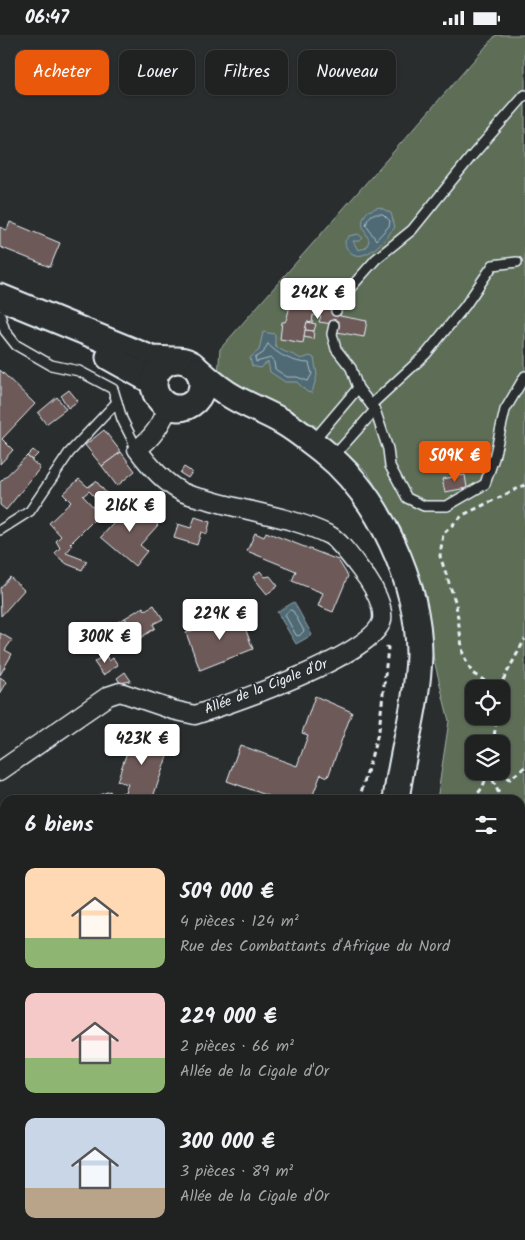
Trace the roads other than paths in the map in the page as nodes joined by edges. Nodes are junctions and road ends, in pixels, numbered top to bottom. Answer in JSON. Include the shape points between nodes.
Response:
{"nodes":[{"id":1,"x":525,"y":95,"type":"edge"},
{"id":2,"x":517,"y":262,"type":"dead end"},
{"id":3,"x":0,"y":297,"type":"edge"},
{"id":4,"x":336,"y":311,"type":"dead end"},
{"id":5,"x":1,"y":323,"type":"edge"},
{"id":6,"x":334,"y":325,"type":"dead end"},
{"id":7,"x":174,"y":360,"type":"junction"},
{"id":8,"x":199,"y":371,"type":"junction"},
{"id":9,"x":525,"y":376,"type":"edge"},
{"id":10,"x":154,"y":382,"type":"junction"},
{"id":11,"x":358,"y":388,"type":"junction"},
{"id":12,"x":235,"y":398,"type":"junction"},
{"id":13,"x":117,"y":403,"type":"junction"},
{"id":14,"x":180,"y":406,"type":"junction"},
{"id":15,"x":373,"y":407,"type":"junction"},
{"id":16,"x":311,"y":443,"type":"junction"},
{"id":17,"x":137,"y":449,"type":"junction"},
{"id":18,"x":331,"y":459,"type":"junction"},
{"id":19,"x":0,"y":530,"type":"edge"},
{"id":20,"x":0,"y":771,"type":"edge"},
{"id":21,"x":397,"y":795,"type":"edge"}],
"edges":[{"from":1,"to":4,"type":"lane","via":[[412,231],[376,259],[338,301]]},
{"from":2,"to":15,"type":"lane","via":[[493,265],[426,354]]},
{"from":3,"to":7,"type":"main road","via":[[152,359]]},
{"from":5,"to":10,"type":"main road","via":[[121,362]]},
{"from":5,"to":13,"type":"lane","via":[[16,345],[51,365],[80,371],[113,389]]},
{"from":6,"to":11,"type":"lane","via":[[332,334],[336,349],[351,368]]},
{"from":7,"to":8,"type":"main road","via":[[192,364]]},
{"from":7,"to":10,"type":"main road","via":[[159,369]]},
{"from":8,"to":12,"type":"main road"},
{"from":8,"to":14,"type":"main road","via":[[202,390],[198,399]]},
{"from":9,"to":15,"type":"lane","via":[[505,410],[485,483],[447,506],[424,506],[407,498],[390,466],[388,449]]},
{"from":10,"to":14,"type":"main road","via":[[156,394]]},
{"from":11,"to":15,"type":"lane"},
{"from":11,"to":16,"type":"lane"},
{"from":12,"to":14,"type":"main road"},
{"from":12,"to":16,"type":"main road","via":[[283,422]]},
{"from":13,"to":17,"type":"lane"},
{"from":13,"to":19,"type":"lane","via":[[69,453],[30,511]]},
{"from":14,"to":17,"type":"street","via":[[152,438]]},
{"from":15,"to":18,"type":"lane"},
{"from":16,"to":18,"type":"main road"},
{"from":17,"to":20,"type":"street","name":"Allée de la Cigale d'Or","via":[[172,486],[183,492],[270,515],[331,536],[372,586],[382,620],[374,633],[329,664],[195,715],[120,691]]},
{"from":18,"to":21,"type":"main road","via":[[360,490],[381,521],[403,567],[416,616],[418,664]]}]}
